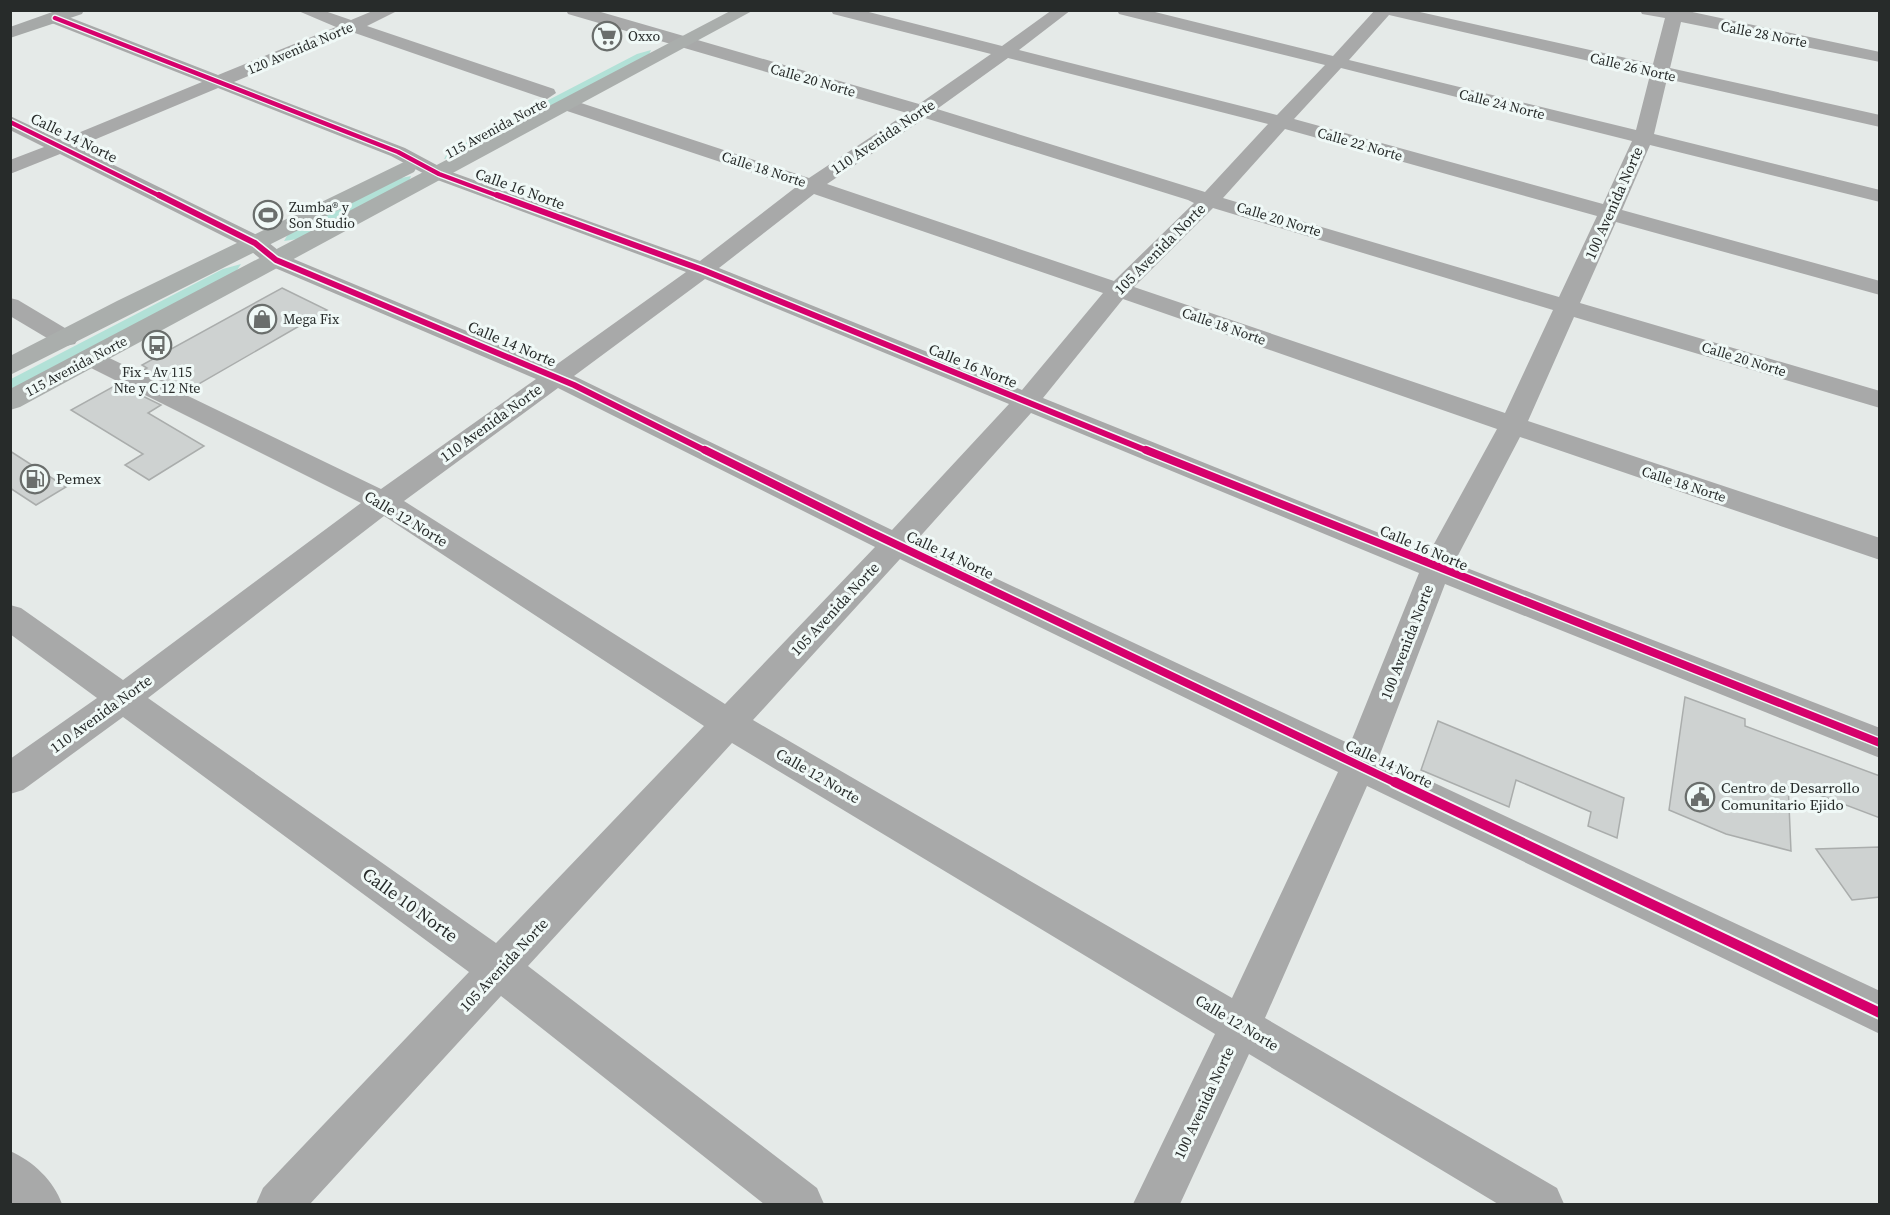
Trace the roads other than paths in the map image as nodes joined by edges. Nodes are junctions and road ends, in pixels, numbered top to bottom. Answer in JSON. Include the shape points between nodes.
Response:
{"nodes":[{"id":1,"x":304,"y":10,"type":"edge"},
{"id":2,"x":391,"y":10,"type":"edge"},
{"id":3,"x":574,"y":10,"type":"edge"},
{"id":4,"x":708,"y":10,"type":"edge"},
{"id":5,"x":746,"y":10,"type":"edge"},
{"id":6,"x":839,"y":10,"type":"edge"},
{"id":7,"x":1063,"y":10,"type":"edge"},
{"id":8,"x":1125,"y":10,"type":"edge"},
{"id":9,"x":1386,"y":10,"type":"edge"},
{"id":10,"x":1665,"y":12,"type":"edge"},
{"id":11,"x":56,"y":13,"type":"edge"},
{"id":12,"x":10,"y":20,"type":"edge"},
{"id":13,"x":350,"y":27,"type":"junction"},
{"id":14,"x":10,"y":33,"type":"edge"},
{"id":15,"x":659,"y":36,"type":"junction"},
{"id":16,"x":684,"y":44,"type":"junction"},
{"id":17,"x":1008,"y":51,"type":"junction"},
{"id":18,"x":1880,"y":57,"type":"edge"},
{"id":19,"x":1337,"y":63,"type":"junction"},
{"id":20,"x":1659,"y":73,"type":"junction"},
{"id":21,"x":220,"y":82,"type":"junction"},
{"id":22,"x":547,"y":93,"type":"junction"},
{"id":23,"x":568,"y":105,"type":"junction"},
{"id":24,"x":922,"y":111,"type":"junction"},
{"id":25,"x":1880,"y":121,"type":"edge"},
{"id":26,"x":10,"y":122,"type":"edge"},
{"id":27,"x":1282,"y":122,"type":"junction"},
{"id":28,"x":1643,"y":139,"type":"junction"},
{"id":29,"x":458,"y":140,"type":"dead end"},
{"id":30,"x":61,"y":147,"type":"junction"},
{"id":31,"x":432,"y":161,"type":"junction"},
{"id":32,"x":10,"y":168,"type":"edge"},
{"id":33,"x":812,"y":185,"type":"junction"},
{"id":34,"x":1880,"y":196,"type":"edge"},
{"id":35,"x":1210,"y":199,"type":"junction"},
{"id":36,"x":1608,"y":215,"type":"junction"},
{"id":37,"x":266,"y":251,"type":"junction"},
{"id":38,"x":703,"y":270,"type":"junction"},
{"id":39,"x":1880,"y":288,"type":"edge"},
{"id":40,"x":1119,"y":289,"type":"junction"},
{"id":41,"x":10,"y":305,"type":"edge"},
{"id":42,"x":1568,"y":305,"type":"junction"},
{"id":43,"x":78,"y":349,"type":"junction"},
{"id":44,"x":10,"y":367,"type":"edge"},
{"id":45,"x":554,"y":377,"type":"junction"},
{"id":46,"x":1880,"y":400,"type":"edge"},
{"id":47,"x":10,"y":401,"type":"edge"},
{"id":48,"x":1026,"y":402,"type":"junction"},
{"id":49,"x":1512,"y":427,"type":"junction"},
{"id":50,"x":383,"y":502,"type":"junction"},
{"id":51,"x":896,"y":544,"type":"junction"},
{"id":52,"x":1880,"y":549,"type":"edge"},
{"id":53,"x":1436,"y":568,"type":"junction"},
{"id":54,"x":10,"y":617,"type":"edge"},
{"id":55,"x":123,"y":698,"type":"junction"},
{"id":56,"x":728,"y":723,"type":"junction"},
{"id":57,"x":1880,"y":743,"type":"edge"},
{"id":58,"x":1359,"y":764,"type":"junction"},
{"id":59,"x":10,"y":779,"type":"edge"},
{"id":60,"x":500,"y":970,"type":"junction"},
{"id":61,"x":1880,"y":1013,"type":"edge"},
{"id":62,"x":1241,"y":1025,"type":"junction"},
{"id":63,"x":10,"y":1174,"type":"edge"},
{"id":64,"x":39,"y":1204,"type":"edge"},
{"id":65,"x":279,"y":1204,"type":"edge"},
{"id":66,"x":801,"y":1204,"type":"edge"},
{"id":67,"x":1156,"y":1204,"type":"edge"},
{"id":68,"x":1541,"y":1204,"type":"edge"}],
"edges":[{"from":1,"to":13,"type":"street"},
{"from":2,"to":13,"type":"street","name":"120 Avenida Norte"},
{"from":3,"to":15,"type":"street","name":"Calle 20 Norte"},
{"from":4,"to":15,"type":"main road","name":"115 Avenida Norte"},
{"from":5,"to":16,"type":"main road","name":"115 Avenida Norte"},
{"from":6,"to":17,"type":"street","name":"Calle 22 Norte"},
{"from":7,"to":17,"type":"street","name":"110 Avenida Norte"},
{"from":8,"to":19,"type":"street","name":"Calle 24 Norte"},
{"from":9,"to":19,"type":"street","name":"105 Avenida Norte"},
{"from":9,"to":20,"type":"street","name":"Calle 26 Norte"},
{"from":10,"to":18,"type":"street","name":"Calle 28 Norte"},
{"from":10,"to":20,"type":"street","name":"100 Avenida Norte"},
{"from":11,"to":12,"type":"main road"},
{"from":11,"to":14,"type":"main road"},
{"from":11,"to":21,"type":"street","name":"Calle 16 Norte"},
{"from":13,"to":21,"type":"street","name":"120 Avenida Norte"},
{"from":13,"to":22,"type":"street"},
{"from":15,"to":16,"type":"street","name":"Calle 20 Norte"},
{"from":15,"to":22,"type":"main road","name":"115 Avenida Norte"},
{"from":16,"to":23,"type":"main road","name":"115 Avenida Norte"},
{"from":16,"to":24,"type":"street","name":"Calle 20 Norte"},
{"from":17,"to":24,"type":"street","name":"110 Avenida Norte"},
{"from":17,"to":27,"type":"street","name":"Calle 22 Norte"},
{"from":19,"to":27,"type":"street","name":"105 Avenida Norte"},
{"from":19,"to":28,"type":"street","name":"Calle 24 Norte"},
{"from":20,"to":25,"type":"street","name":"Calle 26 Norte"},
{"from":20,"to":28,"type":"street","name":"100 Avenida Norte"},
{"from":21,"to":30,"type":"street","name":"120 Avenida Norte"},
{"from":21,"to":31,"type":"street","name":"Calle 16 Norte"},
{"from":22,"to":29,"type":"main road","name":"115 Avenida Norte"},
{"from":23,"to":31,"type":"main road","name":"115 Avenida Norte"},
{"from":23,"to":33,"type":"street","name":"Calle 18 Norte"},
{"from":24,"to":33,"type":"street","name":"110 Avenida Norte"},
{"from":24,"to":35,"type":"street","name":"Calle 20 Norte"},
{"from":26,"to":30,"type":"street","name":"Calle 14 Norte"},
{"from":27,"to":35,"type":"street","name":"105 Avenida Norte"},
{"from":27,"to":36,"type":"street","name":"Calle 22 Norte"},
{"from":28,"to":34,"type":"street","name":"Calle 24 Norte"},
{"from":28,"to":36,"type":"street","name":"100 Avenida Norte"},
{"from":30,"to":32,"type":"street","name":"120 Avenida Norte"},
{"from":30,"to":37,"type":"street","name":"Calle 14 Norte"},
{"from":31,"to":37,"type":"main road","name":"115 Avenida Norte"},
{"from":31,"to":38,"type":"street","name":"Calle 16 Norte"},
{"from":33,"to":38,"type":"street","name":"110 Avenida Norte"},
{"from":33,"to":40,"type":"street","name":"Calle 18 Norte"},
{"from":35,"to":40,"type":"street","name":"105 Avenida Norte"},
{"from":35,"to":42,"type":"street","name":"Calle 20 Norte"},
{"from":36,"to":39,"type":"street","name":"Calle 22 Norte"},
{"from":36,"to":42,"type":"street","name":"100 Avenida Norte"},
{"from":37,"to":43,"type":"main road","name":"115 Avenida Norte"},
{"from":37,"to":43,"type":"main road","name":"115 Avenida Norte","via":[[126,306]]},
{"from":37,"to":45,"type":"street","name":"Calle 14 Norte"},
{"from":38,"to":45,"type":"street","name":"110 Avenida Norte"},
{"from":38,"to":48,"type":"street","name":"Calle 16 Norte"},
{"from":40,"to":48,"type":"street","name":"105 Avenida Norte"},
{"from":40,"to":49,"type":"street","name":"Calle 18 Norte"},
{"from":41,"to":43,"type":"street","name":"Calle 12 Norte"},
{"from":42,"to":46,"type":"street","name":"Calle 20 Norte"},
{"from":42,"to":49,"type":"street","name":"100 Avenida Norte"},
{"from":43,"to":44,"type":"main road","name":"115 Avenida Norte"},
{"from":43,"to":47,"type":"main road","name":"115 Avenida Norte"},
{"from":43,"to":50,"type":"street","name":"Calle 12 Norte"},
{"from":45,"to":50,"type":"street","name":"110 Avenida Norte"},
{"from":45,"to":51,"type":"street","name":"Calle 14 Norte"},
{"from":48,"to":51,"type":"street","name":"105 Avenida Norte"},
{"from":48,"to":53,"type":"street","name":"Calle 16 Norte"},
{"from":49,"to":52,"type":"street","name":"Calle 18 Norte"},
{"from":49,"to":53,"type":"street","name":"100 Avenida Norte"},
{"from":50,"to":55,"type":"street","name":"110 Avenida Norte"},
{"from":50,"to":56,"type":"street","name":"Calle 12 Norte"},
{"from":51,"to":56,"type":"street","name":"105 Avenida Norte"},
{"from":51,"to":58,"type":"street","name":"Calle 14 Norte"},
{"from":53,"to":57,"type":"street","name":"Calle 16 Norte"},
{"from":53,"to":58,"type":"street","name":"100 Avenida Norte"},
{"from":54,"to":55,"type":"street","name":"Calle 10 Norte"},
{"from":55,"to":59,"type":"street","name":"110 Avenida Norte"},
{"from":55,"to":60,"type":"street","name":"Calle 10 Norte"},
{"from":56,"to":60,"type":"street","name":"105 Avenida Norte"},
{"from":56,"to":62,"type":"street","name":"Calle 12 Norte"},
{"from":58,"to":61,"type":"street","name":"Calle 14 Norte"},
{"from":58,"to":62,"type":"street","name":"100 Avenida Norte"},
{"from":60,"to":65,"type":"street","name":"105 Avenida Norte"},
{"from":60,"to":66,"type":"street","name":"Calle 10 Norte"},
{"from":62,"to":67,"type":"street","name":"100 Avenida Norte"},
{"from":62,"to":68,"type":"street","name":"Calle 12 Norte"},
{"from":63,"to":64,"type":"street"}]}
